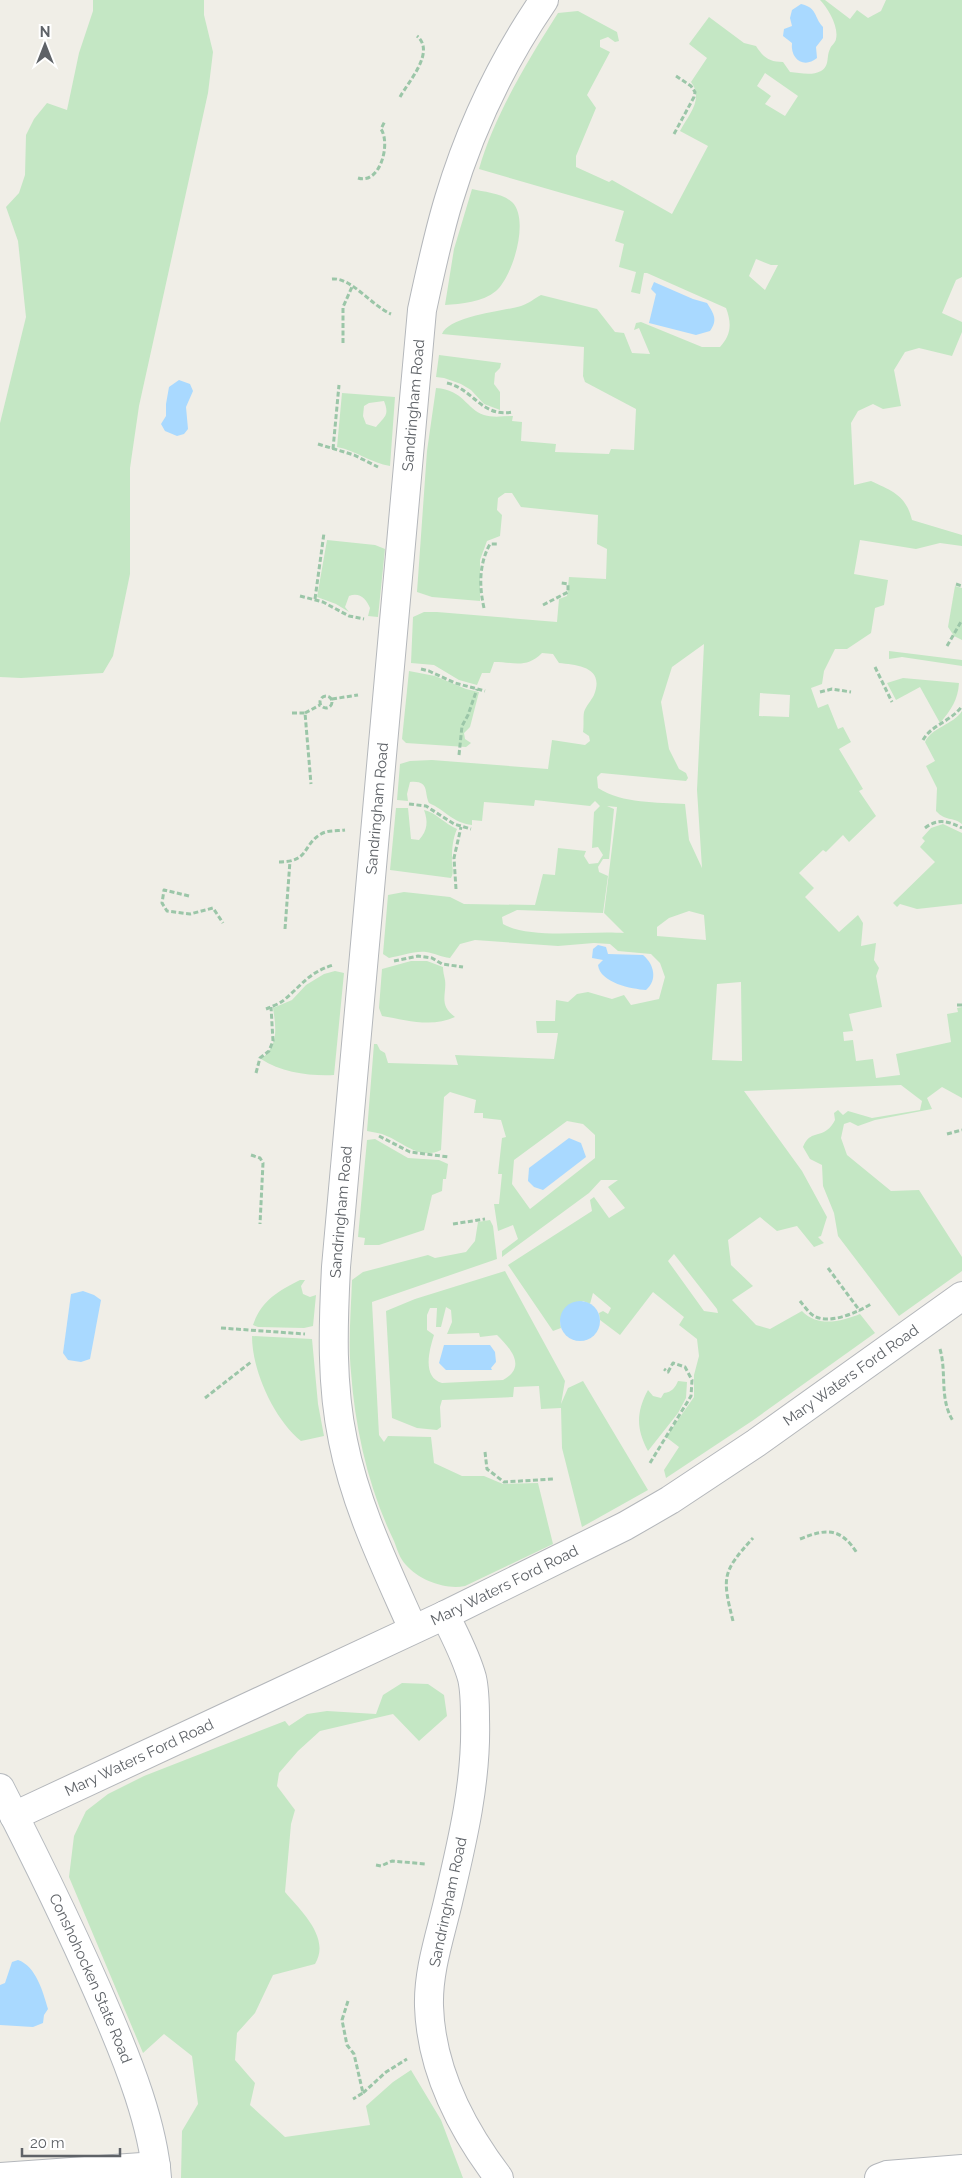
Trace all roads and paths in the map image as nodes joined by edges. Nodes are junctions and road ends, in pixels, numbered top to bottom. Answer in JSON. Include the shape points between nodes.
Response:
{"nodes":[{"id":1,"x":544,"y":0,"type":"edge"},
{"id":2,"x":417,"y":36,"type":"dead end"},
{"id":3,"x":676,"y":76,"type":"dead end"},
{"id":4,"x":400,"y":97,"type":"dead end"},
{"id":5,"x":385,"y":121,"type":"dead end"},
{"id":6,"x":674,"y":134,"type":"dead end"},
{"id":7,"x":358,"y":178,"type":"dead end"},
{"id":8,"x":332,"y":279,"type":"dead end"},
{"id":9,"x":352,"y":286,"type":"junction"},
{"id":10,"x":422,"y":317,"type":"junction"},
{"id":11,"x":343,"y":343,"type":"dead end"},
{"id":12,"x":416,"y":380,"type":"junction"},
{"id":13,"x":339,"y":385,"type":"dead end"},
{"id":14,"x":513,"y":412,"type":"dead end"},
{"id":15,"x":318,"y":444,"type":"dead end"},
{"id":16,"x":333,"y":449,"type":"junction"},
{"id":17,"x":408,"y":473,"type":"junction"},
{"id":18,"x":324,"y":532,"type":"dead end"},
{"id":19,"x":499,"y":544,"type":"dead end"},
{"id":20,"x":561,"y":583,"type":"dead end"},
{"id":21,"x":956,"y":584,"type":"dead end"},
{"id":22,"x":962,"y":586,"type":"edge"},
{"id":23,"x":300,"y":596,"type":"dead end"},
{"id":24,"x":315,"y":599,"type":"junction"},
{"id":25,"x":543,"y":605,"type":"dead end"},
{"id":26,"x":484,"y":608,"type":"dead end"},
{"id":27,"x":395,"y":620,"type":"junction"},
{"id":28,"x":962,"y":620,"type":"edge"},
{"id":29,"x":947,"y":646,"type":"dead end"},
{"id":30,"x":390,"y":665,"type":"junction"},
{"id":31,"x":874,"y":667,"type":"dead end"},
{"id":32,"x":477,"y":689,"type":"junction"},
{"id":33,"x":485,"y":691,"type":"dead end"},
{"id":34,"x":820,"y":692,"type":"dead end"},
{"id":35,"x":851,"y":692,"type":"dead end"},
{"id":36,"x":892,"y":702,"type":"dead end"},
{"id":37,"x":320,"y":705,"type":"dead end"},
{"id":38,"x":962,"y":706,"type":"edge"},
{"id":39,"x":292,"y":713,"type":"dead end"},
{"id":40,"x":305,"y":713,"type":"junction"},
{"id":41,"x":924,"y":740,"type":"dead end"},
{"id":42,"x":459,"y":755,"type":"dead end"},
{"id":43,"x":311,"y":784,"type":"dead end"},
{"id":44,"x":378,"y":802,"type":"junction"},
{"id":45,"x":461,"y":827,"type":"junction"},
{"id":46,"x":925,"y":828,"type":"dead end"},
{"id":47,"x":962,"y":828,"type":"edge"},
{"id":48,"x":471,"y":829,"type":"dead end"},
{"id":49,"x":375,"y":835,"type":"junction"},
{"id":50,"x":290,"y":861,"type":"junction"},
{"id":51,"x":279,"y":862,"type":"dead end"},
{"id":52,"x":456,"y":889,"type":"dead end"},
{"id":53,"x":189,"y":896,"type":"dead end"},
{"id":54,"x":223,"y":923,"type":"dead end"},
{"id":55,"x":285,"y":929,"type":"dead end"},
{"id":56,"x":364,"y":964,"type":"junction"},
{"id":57,"x":463,"y":967,"type":"dead end"},
{"id":58,"x":957,"y":1005,"type":"dead end"},
{"id":59,"x":962,"y":1005,"type":"edge"},
{"id":60,"x":271,"y":1007,"type":"junction"},
{"id":61,"x":266,"y":1010,"type":"dead end"},
{"id":62,"x":256,"y":1073,"type":"dead end"},
{"id":63,"x":962,"y":1130,"type":"edge"},
{"id":64,"x":348,"y":1132,"type":"junction"},
{"id":65,"x":947,"y":1134,"type":"dead end"},
{"id":66,"x":251,"y":1155,"type":"dead end"},
{"id":67,"x":448,"y":1157,"type":"dead end"},
{"id":68,"x":485,"y":1219,"type":"dead end"},
{"id":69,"x":260,"y":1224,"type":"dead end"},
{"id":70,"x":453,"y":1224,"type":"dead end"},
{"id":71,"x":828,"y":1268,"type":"dead end"},
{"id":72,"x":962,"y":1296,"type":"edge"},
{"id":73,"x":800,"y":1301,"type":"dead end"},
{"id":74,"x":871,"y":1304,"type":"dead end"},
{"id":75,"x":860,"y":1311,"type":"junction"},
{"id":76,"x":925,"y":1323,"type":"junction"},
{"id":77,"x":221,"y":1328,"type":"dead end"},
{"id":78,"x":333,"y":1335,"type":"junction"},
{"id":79,"x":251,"y":1362,"type":"dead end"},
{"id":80,"x":664,"y":1369,"type":"dead end"},
{"id":81,"x":205,"y":1398,"type":"dead end"},
{"id":82,"x":952,"y":1421,"type":"dead end"},
{"id":83,"x":485,"y":1452,"type":"dead end"},
{"id":84,"x":650,"y":1463,"type":"dead end"},
{"id":85,"x":554,"y":1479,"type":"dead end"},
{"id":86,"x":753,"y":1538,"type":"dead end"},
{"id":87,"x":800,"y":1539,"type":"dead end"},
{"id":88,"x":857,"y":1553,"type":"dead end"},
{"id":89,"x":445,"y":1615,"type":"junction"},
{"id":90,"x":733,"y":1621,"type":"dead end"},
{"id":91,"x":413,"y":1629,"type":"junction"},
{"id":92,"x":0,"y":1788,"type":"edge"},
{"id":93,"x":14,"y":1816,"type":"junction"},
{"id":94,"x":376,"y":1865,"type":"dead end"},
{"id":95,"x":456,"y":1867,"type":"junction"},
{"id":96,"x":348,"y":2001,"type":"dead end"},
{"id":97,"x":434,"y":2051,"type":"junction"},
{"id":98,"x":363,"y":2093,"type":"junction"},
{"id":99,"x":353,"y":2099,"type":"dead end"},
{"id":100,"x":962,"y":2169,"type":"edge"},
{"id":101,"x":157,"y":2172,"type":"edge"},
{"id":102,"x":0,"y":2177,"type":"edge"},
{"id":103,"x":499,"y":2178,"type":"edge"},
{"id":104,"x":879,"y":2178,"type":"edge"}],
"edges":[{"from":1,"to":10,"type":"street","name":"Sandringham Road","via":[[504,65],[458,172],[434,256]]},
{"from":2,"to":4,"type":"path","via":[[422,41],[423,55]]},
{"from":3,"to":6,"type":"path","via":[[695,92]]},
{"from":5,"to":7,"type":"path","via":[[381,130],[386,144],[377,171],[368,178]]},
{"from":8,"to":9,"type":"path","via":[[337,278]]},
{"from":9,"to":10,"type":"path","via":[[391,314]]},
{"from":9,"to":11,"type":"path","via":[[343,307]]},
{"from":10,"to":12,"type":"street","name":"Sandringham Road"},
{"from":12,"to":14,"type":"path","via":[[456,385],[488,410],[503,414]]},
{"from":12,"to":17,"type":"street","name":"Sandringham Road"},
{"from":13,"to":16,"type":"path"},
{"from":15,"to":16,"type":"path"},
{"from":16,"to":17,"type":"path","via":[[383,469]]},
{"from":17,"to":27,"type":"street","name":"Sandringham Road"},
{"from":18,"to":24,"type":"path"},
{"from":19,"to":26,"type":"path","via":[[490,544],[484,554],[480,576]]},
{"from":20,"to":25,"type":"path","via":[[568,584],[568,592]]},
{"from":21,"to":22,"type":"path"},
{"from":23,"to":24,"type":"path"},
{"from":24,"to":27,"type":"path","via":[[349,616]]},
{"from":27,"to":30,"type":"street","name":"Sandringham Road"},
{"from":28,"to":29,"type":"path"},
{"from":30,"to":32,"type":"path","via":[[429,671]]},
{"from":30,"to":44,"type":"street","name":"Sandringham Road"},
{"from":31,"to":36,"type":"path"},
{"from":32,"to":33,"type":"path"},
{"from":32,"to":42,"type":"path","via":[[459,737]]},
{"from":34,"to":35,"type":"path","via":[[832,689]]},
{"from":37,"to":40,"type":"path"},
{"from":38,"to":41,"type":"path","via":[[948,720],[927,733]]},
{"from":39,"to":40,"type":"path"},
{"from":40,"to":43,"type":"path"},
{"from":44,"to":45,"type":"path","via":[[426,806]]},
{"from":44,"to":49,"type":"street","name":"Sandringham Road"},
{"from":45,"to":48,"type":"path"},
{"from":45,"to":52,"type":"path","via":[[454,858]]},
{"from":46,"to":47,"type":"path","via":[[940,820]]},
{"from":49,"to":50,"type":"path","via":[[346,830],[328,831],[320,835],[301,857]]},
{"from":49,"to":56,"type":"street","name":"Sandringham Road"},
{"from":50,"to":51,"type":"path"},
{"from":50,"to":55,"type":"path"},
{"from":53,"to":54,"type":"path","via":[[164,890],[162,903],[167,911],[174,914],[213,908]]},
{"from":56,"to":57,"type":"path","via":[[418,956]]},
{"from":56,"to":60,"type":"path","via":[[334,965],[318,970],[283,1001]]},
{"from":56,"to":64,"type":"street","name":"Sandringham Road"},
{"from":58,"to":59,"type":"path"},
{"from":60,"to":61,"type":"path"},
{"from":60,"to":62,"type":"path","via":[[273,1041],[269,1051],[260,1058]]},
{"from":63,"to":65,"type":"path"},
{"from":64,"to":67,"type":"path","via":[[378,1135],[410,1152]]},
{"from":64,"to":78,"type":"street","name":"Sandringham Road"},
{"from":66,"to":69,"type":"path","via":[[263,1163]]},
{"from":68,"to":70,"type":"path"},
{"from":71,"to":75,"type":"path"},
{"from":72,"to":76,"type":"street","name":"Mary Waters Ford Road"},
{"from":73,"to":75,"type":"path","via":[[814,1316],[840,1318]]},
{"from":74,"to":75,"type":"path"},
{"from":76,"to":82,"type":"path","via":[[941,1352],[943,1396]]},
{"from":76,"to":89,"type":"street","name":"Mary Waters Ford Road","via":[[756,1443],[663,1504],[580,1550]]},
{"from":77,"to":78,"type":"path"},
{"from":78,"to":91,"type":"street","name":"Sandringham Road","via":[[337,1403],[348,1462],[373,1539]]},
{"from":79,"to":81,"type":"path"},
{"from":80,"to":84,"type":"path","via":[[668,1372],[673,1363],[685,1367],[692,1380],[691,1396]]},
{"from":83,"to":85,"type":"path","via":[[487,1469],[504,1482]]},
{"from":86,"to":90,"type":"path","via":[[727,1571]]},
{"from":87,"to":88,"type":"path","via":[[822,1532],[836,1532],[849,1540]]},
{"from":89,"to":91,"type":"street","name":"Mary Waters Ford Road"},
{"from":89,"to":95,"type":"street","name":"Sandringham Road","via":[[464,1655],[472,1680],[475,1706],[476,1749]]},
{"from":91,"to":93,"type":"street","name":"Mary Waters Ford Road"},
{"from":92,"to":93,"type":"street","name":"Conshohocken State Road"},
{"from":93,"to":101,"type":"street","name":"Conshohocken State Road","via":[[56,1897],[122,2049],[141,2103]]},
{"from":94,"to":95,"type":"path","via":[[403,1861]]},
{"from":95,"to":97,"type":"street","name":"Sandringham Road","via":[[430,1985]]},
{"from":96,"to":98,"type":"path","via":[[342,2020]]},
{"from":97,"to":98,"type":"path","via":[[405,2059]]},
{"from":97,"to":103,"type":"street","name":"Sandringham Road","via":[[458,2115],[478,2151]]},
{"from":98,"to":99,"type":"path"},
{"from":100,"to":104,"type":"street"},
{"from":101,"to":102,"type":"street"}]}
